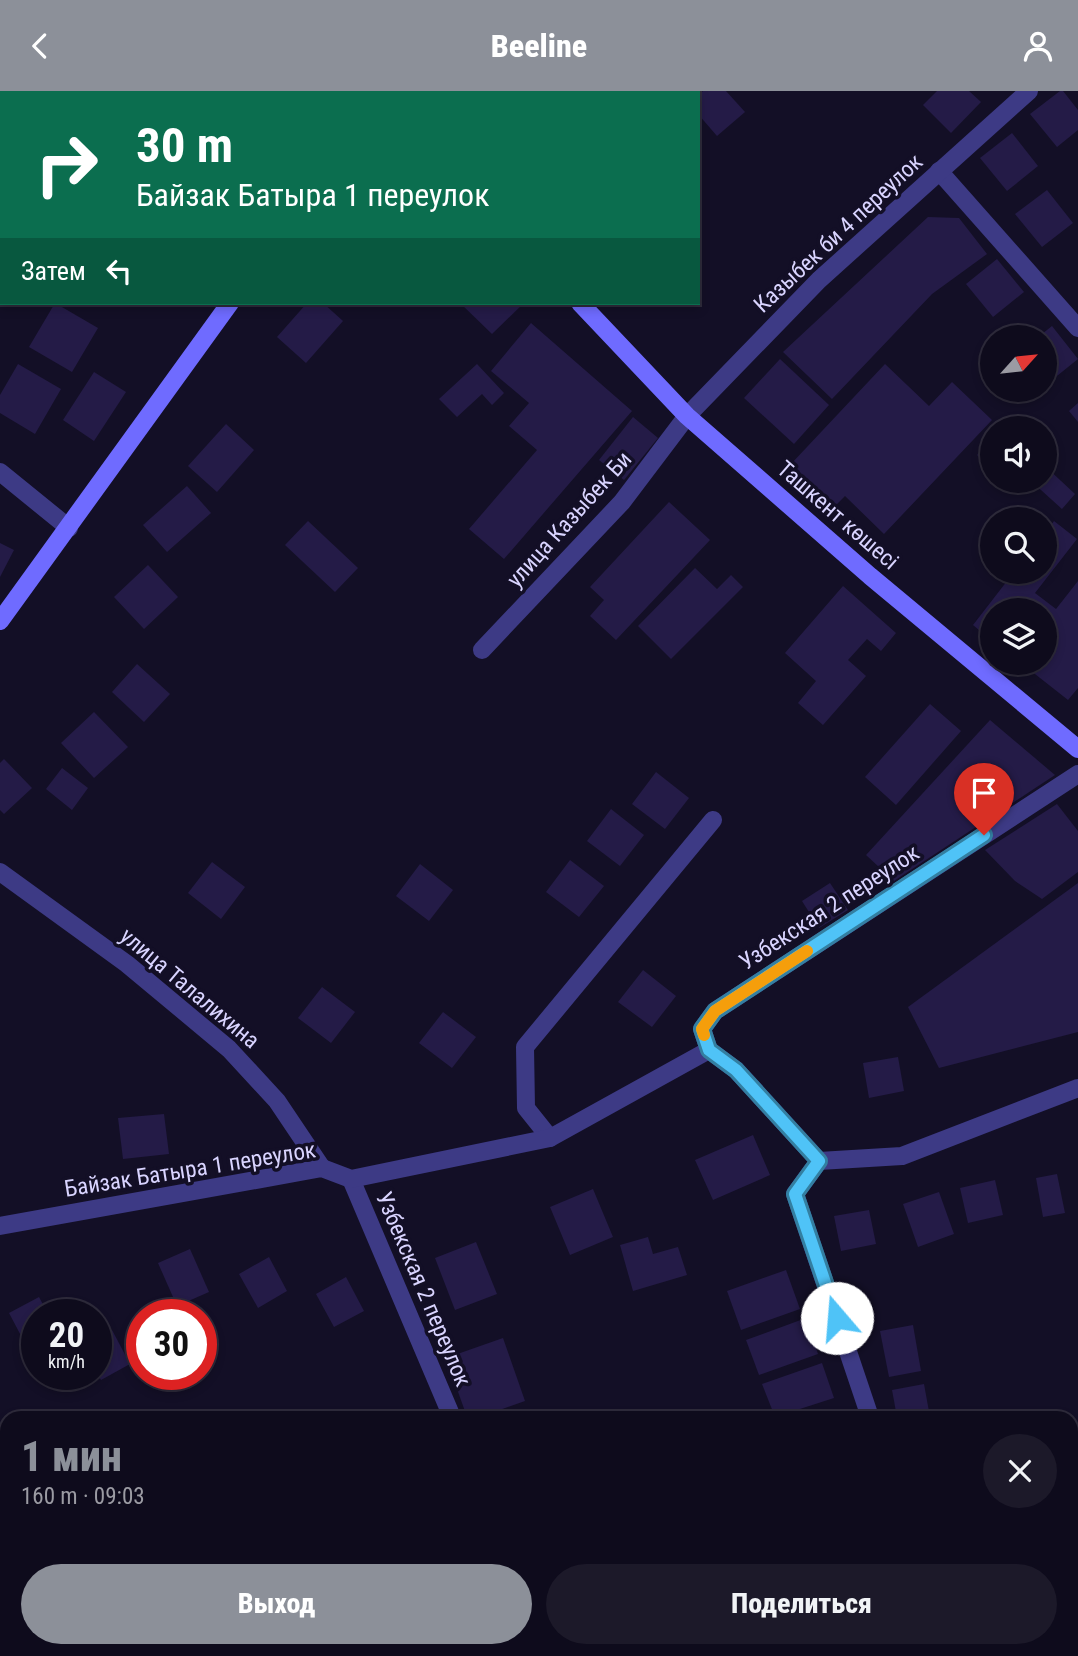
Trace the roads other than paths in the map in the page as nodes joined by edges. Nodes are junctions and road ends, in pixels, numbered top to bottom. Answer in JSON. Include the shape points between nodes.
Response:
{"nodes":[{"id":1,"x":1029,"y":91,"type":"edge"},
{"id":2,"x":939,"y":171,"type":"junction"},
{"id":3,"x":229,"y":305,"type":"edge"},
{"id":4,"x":582,"y":305,"type":"edge"},
{"id":5,"x":1078,"y":328,"type":"edge"},
{"id":6,"x":687,"y":416,"type":"junction"},
{"id":7,"x":0,"y":472,"type":"edge"},
{"id":8,"x":69,"y":528,"type":"junction"},
{"id":9,"x":0,"y":621,"type":"edge"},
{"id":10,"x":482,"y":650,"type":"dead end"},
{"id":11,"x":1078,"y":749,"type":"edge"},
{"id":12,"x":1078,"y":774,"type":"edge"},
{"id":13,"x":713,"y":820,"type":"dead end"},
{"id":14,"x":0,"y":872,"type":"edge"},
{"id":15,"x":709,"y":1050,"type":"junction"},
{"id":16,"x":1078,"y":1088,"type":"edge"},
{"id":17,"x":550,"y":1138,"type":"junction"},
{"id":18,"x":819,"y":1161,"type":"junction"},
{"id":19,"x":322,"y":1168,"type":"junction"},
{"id":20,"x":351,"y":1179,"type":"junction"},
{"id":21,"x":0,"y":1226,"type":"edge"},
{"id":22,"x":449,"y":1411,"type":"edge"},
{"id":23,"x":868,"y":1411,"type":"edge"}],
"edges":[{"from":1,"to":2,"type":"street","name":"Казыбек би 4 переулок"},
{"from":2,"to":5,"type":"street"},
{"from":2,"to":6,"type":"street","name":"Казыбек би 4 переулок","via":[[819,280]]},
{"from":3,"to":8,"type":"main road"},
{"from":4,"to":6,"type":"main road","name":"Ташкент көшесі"},
{"from":6,"to":10,"type":"street","name":"улица Казыбек Би","via":[[622,502]]},
{"from":6,"to":11,"type":"main road","name":"Ташкент көшесі"},
{"from":7,"to":8,"type":"street"},
{"from":8,"to":9,"type":"main road"},
{"from":12,"to":15,"type":"street","name":"Узбекская 2 переулок","via":[[715,1011],[702,1029]]},
{"from":13,"to":17,"type":"street","via":[[525,1047],[526,1108]]},
{"from":14,"to":19,"type":"street","name":"улица Талалихина","via":[[127,964],[229,1049],[277,1101]]},
{"from":15,"to":17,"type":"street"},
{"from":15,"to":18,"type":"street","via":[[736,1070]]},
{"from":16,"to":18,"type":"street","via":[[902,1156]]},
{"from":17,"to":20,"type":"street"},
{"from":18,"to":23,"type":"street","via":[[795,1194]]},
{"from":19,"to":20,"type":"street","name":"Байзак Батыра 1 переулок"},
{"from":19,"to":21,"type":"street","name":"Байзак Батыра 1 переулок"},
{"from":20,"to":22,"type":"street","name":"Узбекская 2 переулок"}]}
